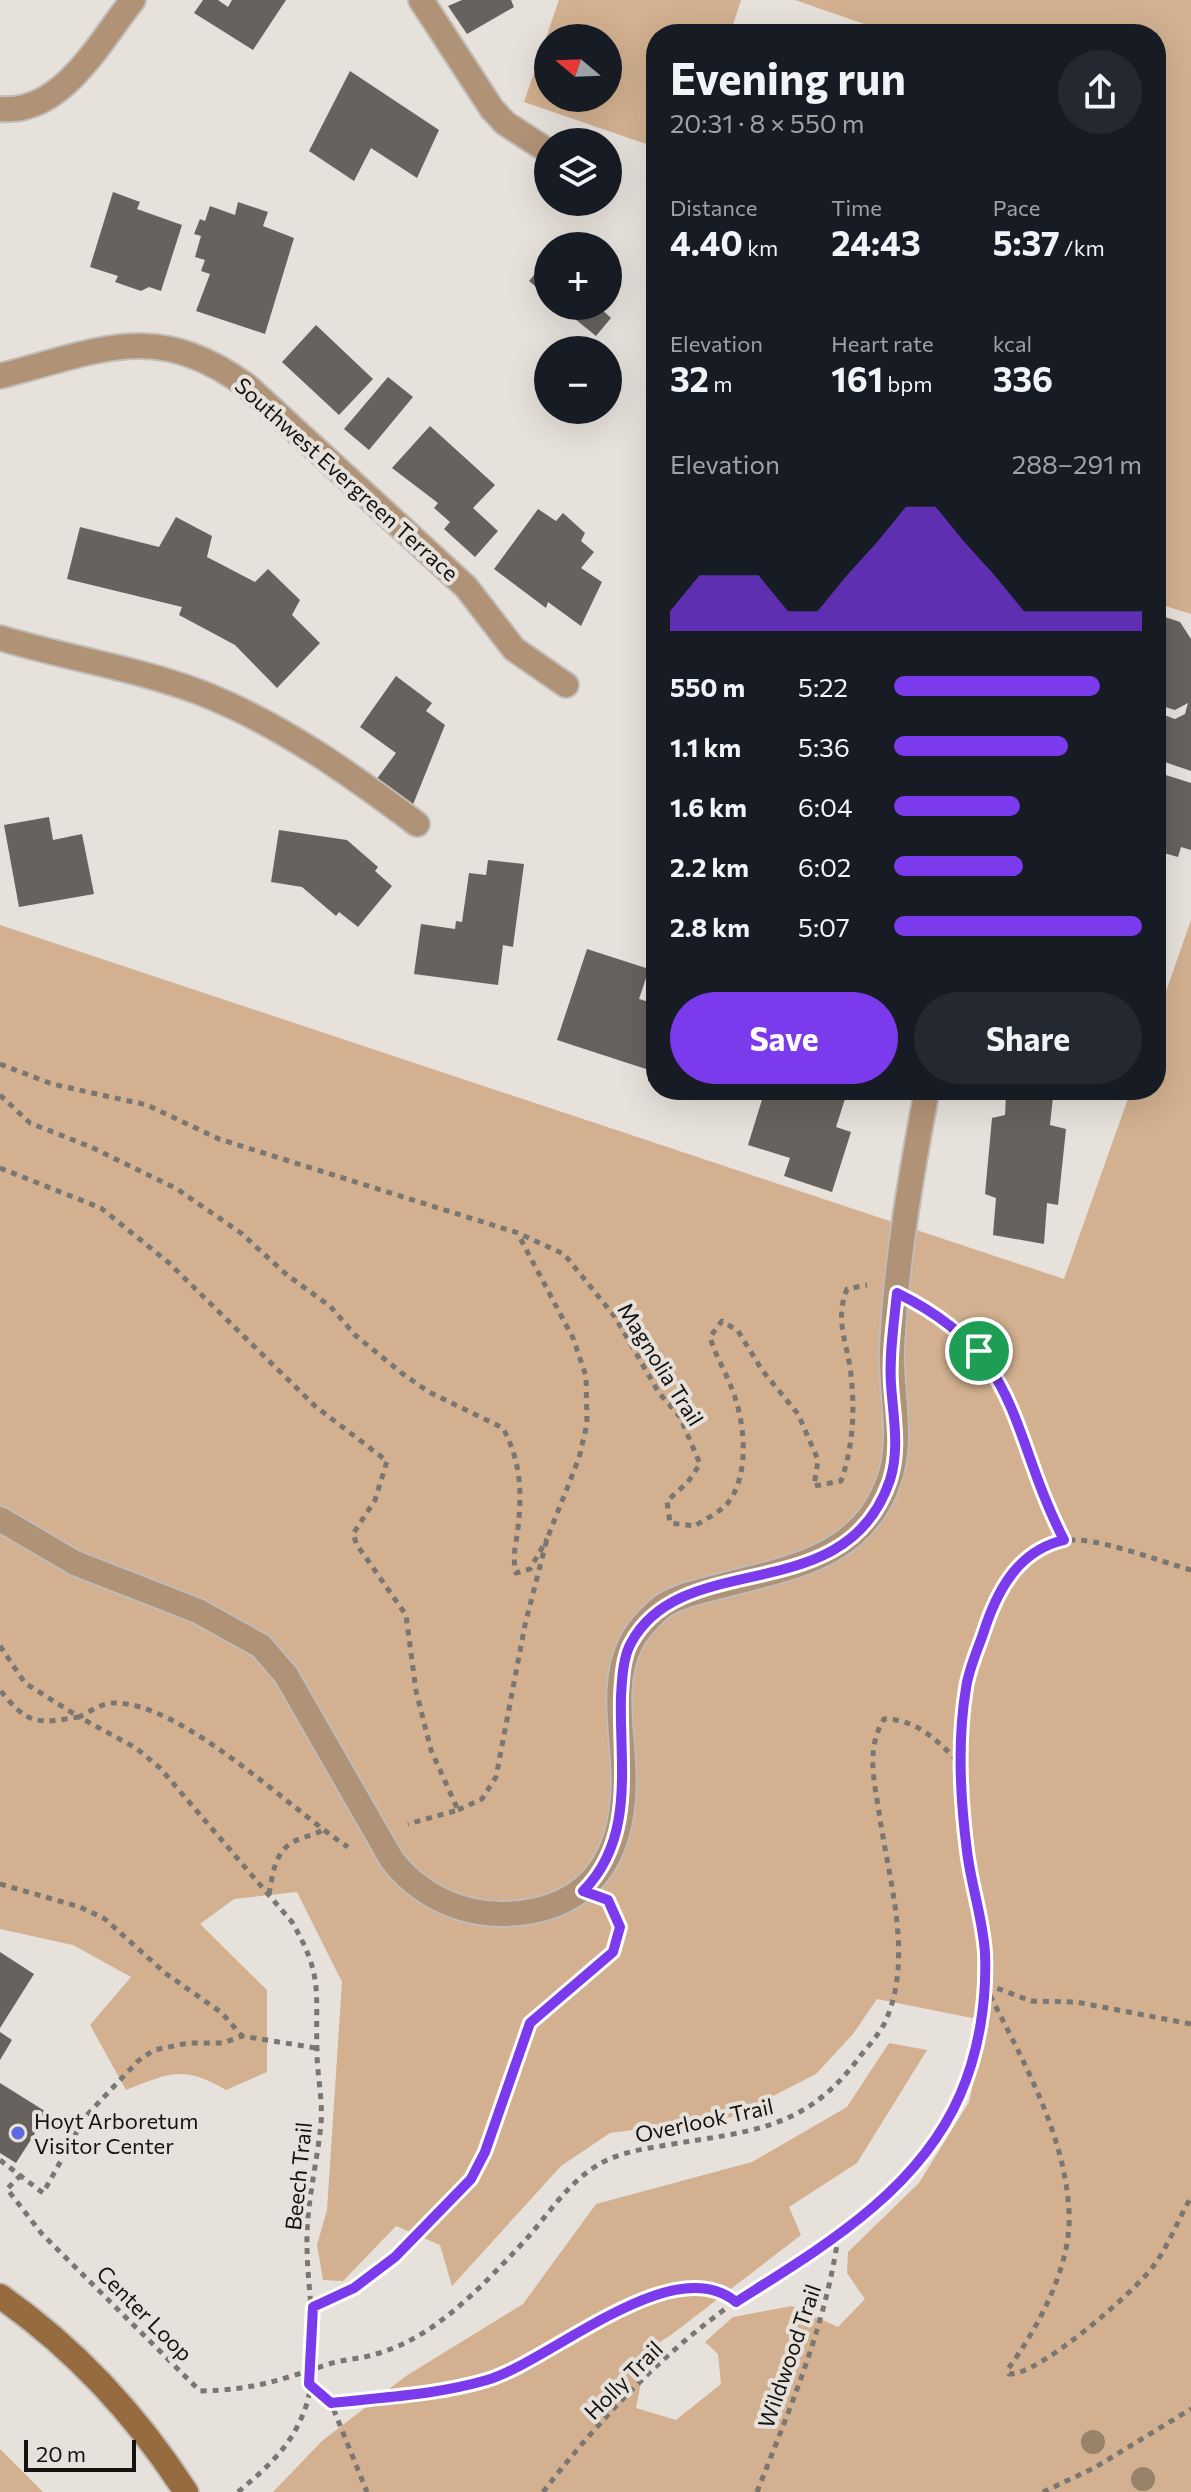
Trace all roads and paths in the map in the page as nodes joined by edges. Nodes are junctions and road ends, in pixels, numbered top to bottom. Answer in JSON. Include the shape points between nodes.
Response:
{"nodes":[{"id":1,"x":133,"y":0,"type":"edge"},
{"id":2,"x":421,"y":0,"type":"edge"},
{"id":3,"x":0,"y":109,"type":"edge"},
{"id":4,"x":534,"y":142,"type":"edge"},
{"id":5,"x":0,"y":376,"type":"edge"},
{"id":6,"x":0,"y":638,"type":"edge"},
{"id":7,"x":566,"y":685,"type":"dead end"},
{"id":8,"x":417,"y":824,"type":"dead end"},
{"id":9,"x":0,"y":1064,"type":"edge"},
{"id":10,"x":0,"y":1095,"type":"edge"},
{"id":11,"x":925,"y":1100,"type":"edge"},
{"id":12,"x":518,"y":1233,"type":"junction"},
{"id":13,"x":897,"y":1293,"type":"junction"},
{"id":14,"x":0,"y":1519,"type":"edge"},
{"id":15,"x":547,"y":1539,"type":"junction"},
{"id":16,"x":1064,"y":1540,"type":"junction"},
{"id":17,"x":1191,"y":1570,"type":"edge"},
{"id":18,"x":0,"y":1646,"type":"edge"},
{"id":19,"x":0,"y":1690,"type":"edge"},
{"id":20,"x":959,"y":1762,"type":"junction"},
{"id":21,"x":458,"y":1810,"type":"dead end"},
{"id":22,"x":324,"y":1829,"type":"dead end"},
{"id":23,"x":0,"y":1884,"type":"edge"},
{"id":24,"x":583,"y":1891,"type":"junction"},
{"id":25,"x":268,"y":1895,"type":"dead end"},
{"id":26,"x":985,"y":1984,"type":"junction"},
{"id":27,"x":1191,"y":2024,"type":"edge"},
{"id":28,"x":242,"y":2036,"type":"junction"},
{"id":29,"x":0,"y":2160,"type":"edge"},
{"id":30,"x":21,"y":2175,"type":"junction"},
{"id":31,"x":1191,"y":2197,"type":"edge"},
{"id":32,"x":838,"y":2237,"type":"junction"},
{"id":33,"x":0,"y":2296,"type":"edge"},
{"id":34,"x":736,"y":2302,"type":"junction"},
{"id":35,"x":313,"y":2307,"type":"junction"},
{"id":36,"x":310,"y":2371,"type":"junction"},
{"id":37,"x":309,"y":2384,"type":"junction"},
{"id":38,"x":331,"y":2403,"type":"junction"},
{"id":39,"x":1191,"y":2409,"type":"edge"},
{"id":40,"x":186,"y":2492,"type":"edge"},
{"id":41,"x":238,"y":2492,"type":"edge"},
{"id":42,"x":367,"y":2492,"type":"edge"},
{"id":43,"x":543,"y":2492,"type":"edge"},
{"id":44,"x":757,"y":2492,"type":"edge"},
{"id":45,"x":1043,"y":2492,"type":"edge"}],
"edges":[{"from":1,"to":3,"type":"street","via":[[50,98],[20,109]]},
{"from":2,"to":4,"type":"street","via":[[492,109]]},
{"from":5,"to":7,"type":"street","name":"Southwest Evergreen Terrace","via":[[107,346],[134,344],[194,355],[223,368],[466,587],[514,649]]},
{"from":6,"to":8,"type":"street","via":[[199,692],[282,732]]},
{"from":9,"to":12,"type":"path","name":"Magnolia Trail","via":[[52,1084],[147,1105],[219,1139]]},
{"from":10,"to":15,"type":"path","via":[[30,1123],[177,1189],[241,1233],[403,1374],[503,1428],[520,1470],[512,1556],[516,1573],[530,1569]]},
{"from":11,"to":13,"type":"street"},
{"from":12,"to":13,"type":"path","name":"Magnolia Trail","via":[[564,1254],[615,1317],[659,1393],[680,1417],[700,1464],[667,1501],[670,1523],[695,1526],[730,1502],[740,1475],[743,1428],[710,1337],[722,1321],[738,1331],[798,1414],[818,1460],[814,1486],[841,1481],[853,1449],[851,1373],[839,1315],[847,1289],[872,1284]]},
{"from":12,"to":15,"type":"path","via":[[573,1338],[586,1376],[587,1424],[579,1458]]},
{"from":13,"to":16,"type":"path","name":"Magnolia Trail","via":[[959,1332],[987,1364],[1020,1424],[1044,1501]]},
{"from":13,"to":24,"type":"street","via":[[891,1383],[895,1455],[876,1507],[854,1539],[815,1561],[659,1608],[631,1643],[622,1677],[623,1799],[600,1874]]},
{"from":14,"to":24,"type":"street","via":[[87,1569],[198,1611],[261,1646],[286,1675],[392,1860],[433,1897],[472,1910],[515,1913],[551,1908]]},
{"from":15,"to":21,"type":"path","via":[[496,1777],[482,1799]]},
{"from":16,"to":17,"type":"path"},
{"from":16,"to":20,"type":"path","via":[[1017,1565],[993,1604],[966,1686]]},
{"from":18,"to":19,"type":"path","via":[[25,1683],[79,1717],[31,1720],[19,1714]]},
{"from":20,"to":26,"type":"path"},
{"from":20,"to":36,"type":"path","name":"Overlook Trail","via":[[904,1719],[884,1719],[874,1736],[872,1768],[900,1958],[885,2023],[840,2083],[807,2110],[770,2127],[630,2151],[595,2167],[562,2194],[521,2245],[449,2315],[378,2354]]},
{"from":22,"to":25,"type":"path","via":[[282,1851]]},
{"from":23,"to":28,"type":"path","via":[[105,1919],[165,1973],[222,2013]]},
{"from":24,"to":35,"type":"path","via":[[608,1900],[620,1927],[613,1952],[530,2023],[471,2179],[395,2257],[354,2288]]},
{"from":26,"to":27,"type":"path","via":[[1031,2001],[1076,2002]]},
{"from":26,"to":31,"type":"path","via":[[1039,2092],[1070,2214],[1049,2295],[1009,2374],[1042,2361],[1112,2310],[1153,2267]]},
{"from":26,"to":32,"type":"path","via":[[974,2057],[953,2109],[899,2183]]},
{"from":28,"to":30,"type":"path","via":[[154,2050],[85,2117],[43,2193]]},
{"from":28,"to":35,"type":"path","name":"Beech Trail","via":[[316,2048],[321,2120],[306,2244]]},
{"from":29,"to":30,"type":"path"},
{"from":30,"to":36,"type":"path","name":"Center Loop","via":[[7,2189],[42,2234],[200,2391],[246,2390]]},
{"from":32,"to":34,"type":"path","name":"Holly Trail"},
{"from":32,"to":44,"type":"path","name":"Wildwood Trail","via":[[812,2349]]},
{"from":33,"to":40,"type":"street","via":[[56,2339],[137,2423]]},
{"from":34,"to":38,"type":"path","via":[[717,2291],[683,2288],[633,2301],[555,2349],[490,2379]]},
{"from":34,"to":43,"type":"path","name":"Holly Trail","via":[[660,2364]]},
{"from":35,"to":36,"type":"path","name":"Beech Trail"},
{"from":36,"to":37,"type":"path","name":"Beech Trail"},
{"from":37,"to":38,"type":"path"},
{"from":37,"to":41,"type":"path","name":"Beech Trail","via":[[293,2439]]},
{"from":38,"to":42,"type":"path"},
{"from":39,"to":45,"type":"path","via":[[1094,2468]]}]}
